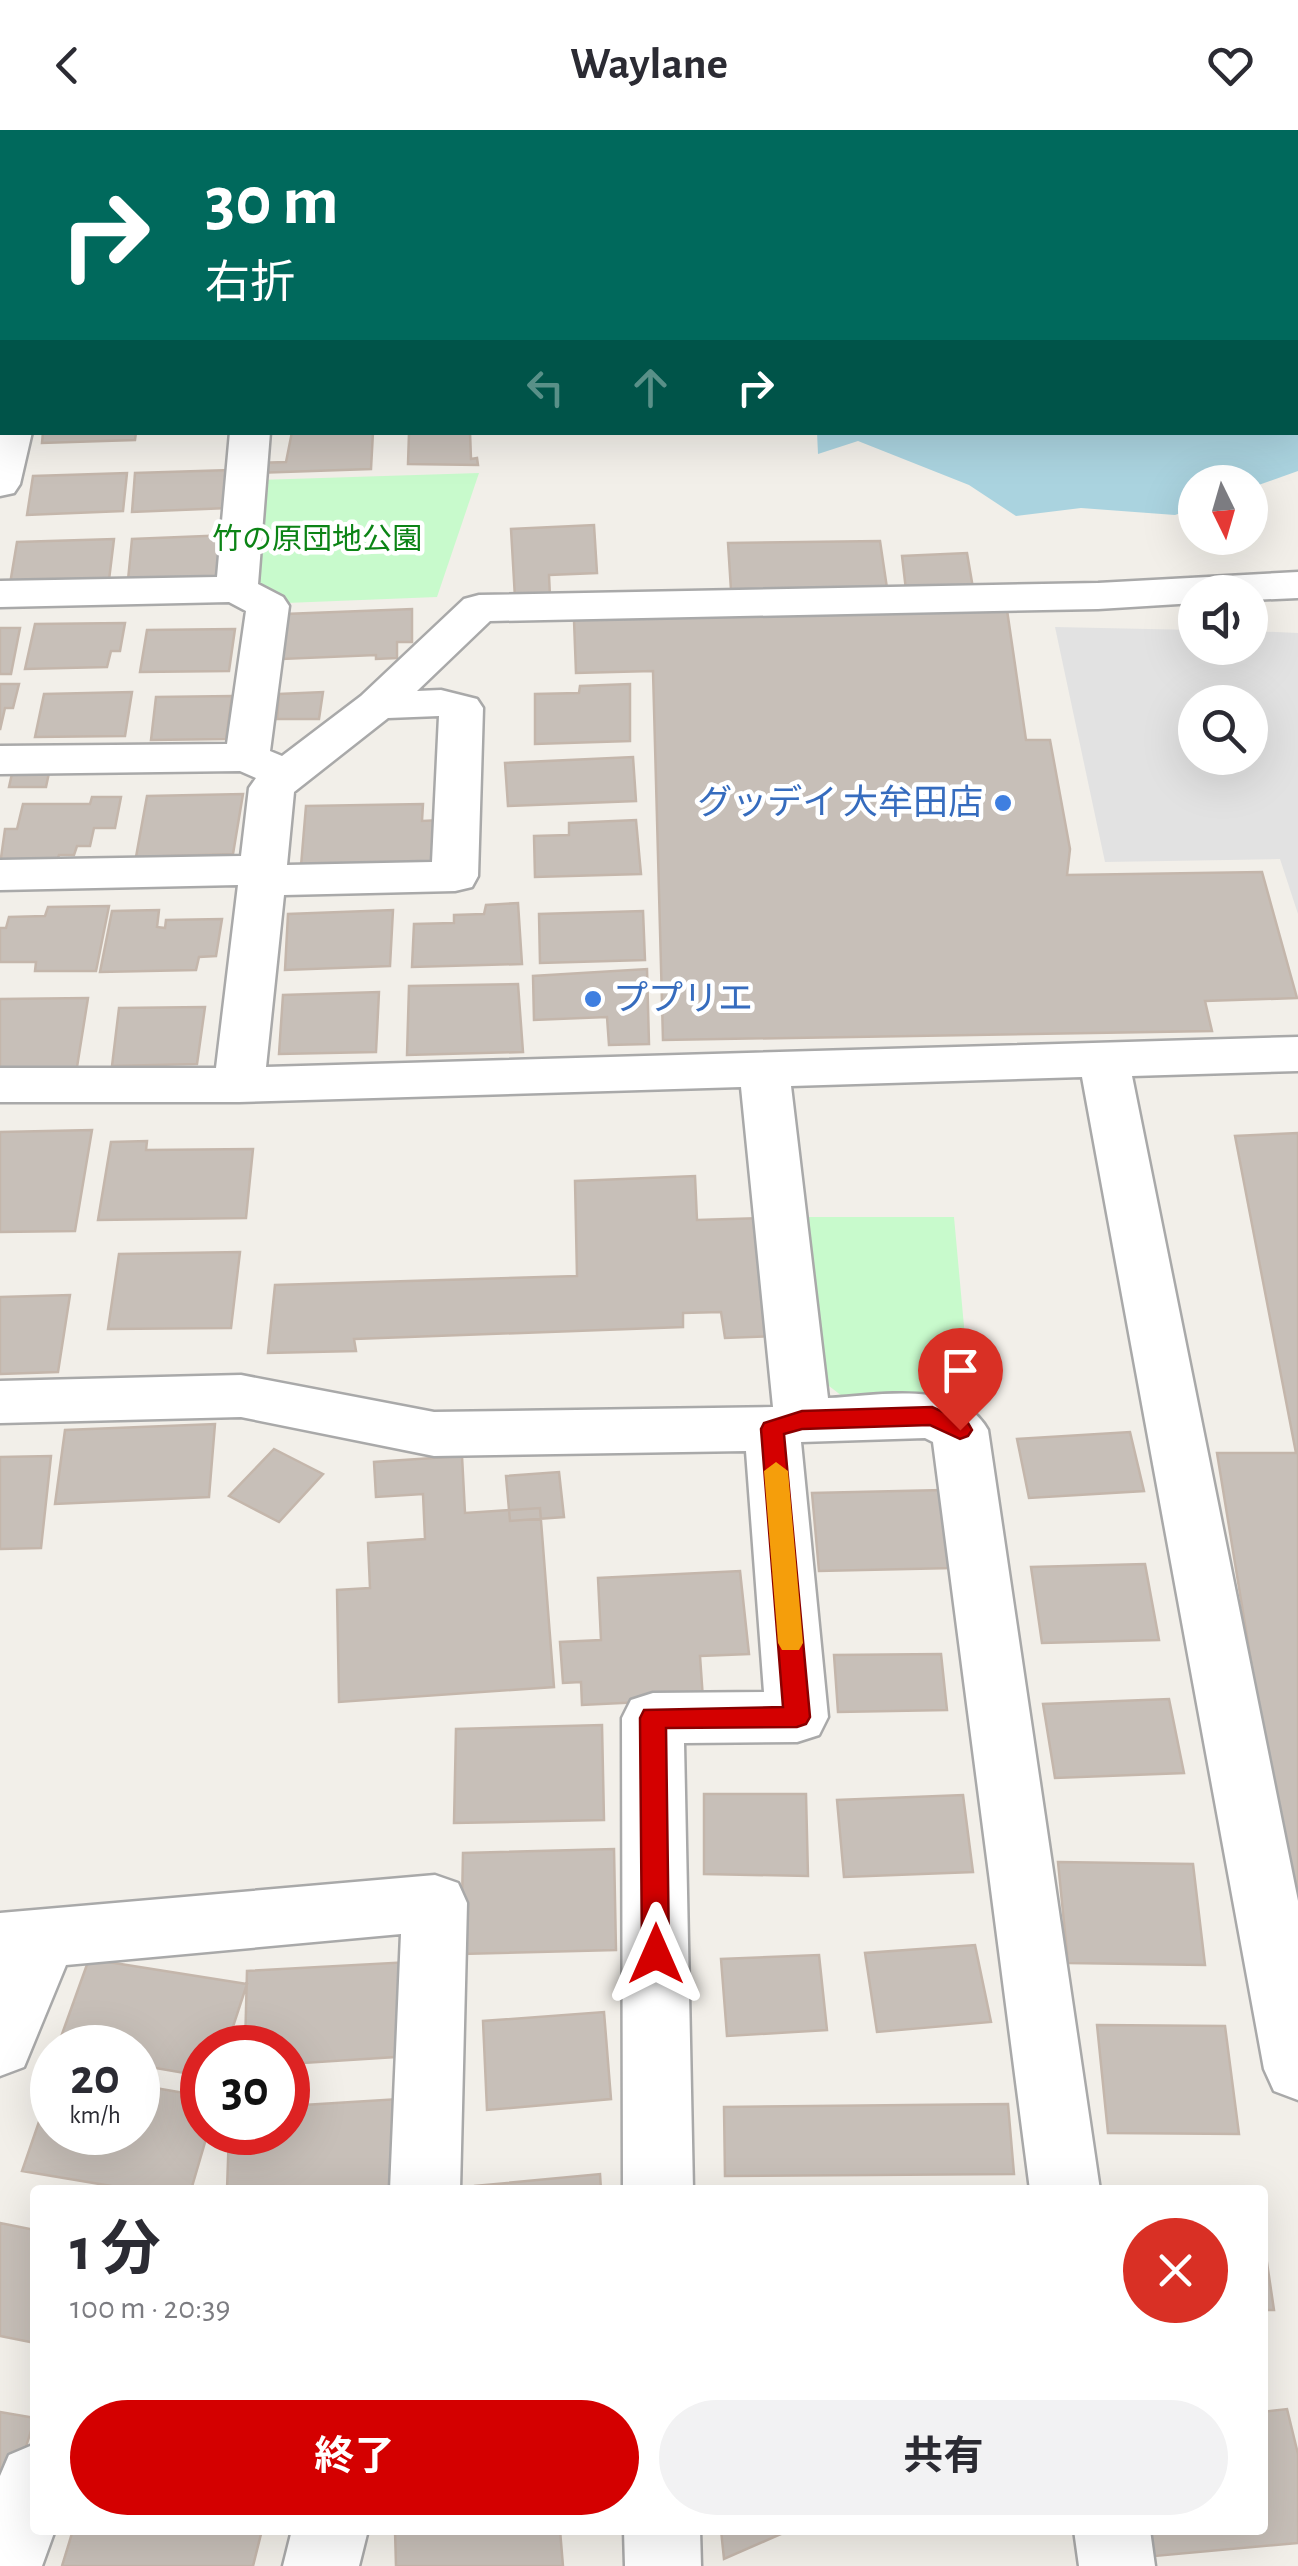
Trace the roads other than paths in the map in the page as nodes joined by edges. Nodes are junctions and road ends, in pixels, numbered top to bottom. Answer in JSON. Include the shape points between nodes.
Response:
{"nodes":[{"id":1,"x":11,"y":435,"type":"edge"},
{"id":2,"x":250,"y":435,"type":"edge"},
{"id":3,"x":0,"y":484,"type":"edge"},
{"id":4,"x":1298,"y":584,"type":"edge"},
{"id":5,"x":237,"y":589,"type":"junction"},
{"id":6,"x":0,"y":594,"type":"edge"},
{"id":7,"x":377,"y":705,"type":"junction"},
{"id":8,"x":0,"y":760,"type":"edge"},
{"id":9,"x":267,"y":766,"type":"junction"},
{"id":10,"x":0,"y":875,"type":"edge"},
{"id":11,"x":263,"y":876,"type":"junction"},
{"id":12,"x":1298,"y":1054,"type":"edge"},
{"id":13,"x":1104,"y":1059,"type":"junction"},
{"id":14,"x":764,"y":1072,"type":"junction"},
{"id":15,"x":0,"y":1085,"type":"edge"},
{"id":16,"x":239,"y":1085,"type":"junction"},
{"id":17,"x":0,"y":1402,"type":"edge"},
{"id":18,"x":787,"y":1424,"type":"junction"},
{"id":19,"x":22,"y":1940,"type":"edge"},
{"id":20,"x":0,"y":2046,"type":"edge"},
{"id":21,"x":1298,"y":2069,"type":"edge"},
{"id":22,"x":425,"y":2185,"type":"edge"},
{"id":23,"x":658,"y":2185,"type":"edge"},
{"id":24,"x":1064,"y":2185,"type":"edge"},
{"id":25,"x":30,"y":2494,"type":"edge"},
{"id":26,"x":329,"y":2535,"type":"edge"},
{"id":27,"x":662,"y":2535,"type":"edge"},
{"id":28,"x":1113,"y":2535,"type":"edge"},
{"id":29,"x":4,"y":2566,"type":"edge"},
{"id":30,"x":321,"y":2566,"type":"edge"},
{"id":31,"x":662,"y":2566,"type":"edge"},
{"id":32,"x":1117,"y":2566,"type":"edge"}],
"edges":[{"from":1,"to":3,"type":"street"},
{"from":2,"to":5,"type":"street"},
{"from":4,"to":7,"type":"street","via":[[1098,596],[479,608]]},
{"from":5,"to":6,"type":"street"},
{"from":5,"to":9,"type":"street","via":[[268,606]]},
{"from":7,"to":9,"type":"street"},
{"from":7,"to":11,"type":"street","via":[[461,708],[455,876]]},
{"from":8,"to":9,"type":"street"},
{"from":9,"to":11,"type":"street","via":[[272,788]]},
{"from":10,"to":11,"type":"street"},
{"from":11,"to":16,"type":"street"},
{"from":12,"to":13,"type":"street"},
{"from":13,"to":14,"type":"street"},
{"from":13,"to":21,"type":"street"},
{"from":14,"to":16,"type":"street"},
{"from":14,"to":18,"type":"street"},
{"from":15,"to":16,"type":"street"},
{"from":17,"to":18,"type":"street","via":[[241,1396],[434,1434]]},
{"from":18,"to":23,"type":"street","via":[[797,1717],[653,1718]]},
{"from":18,"to":24,"type":"street","via":[[932,1416],[960,1430]]},
{"from":19,"to":20,"type":"street"},
{"from":19,"to":22,"type":"street","via":[[435,1903]]},
{"from":25,"to":29,"type":"street"},
{"from":26,"to":30,"type":"street"},
{"from":27,"to":31,"type":"street"},
{"from":28,"to":32,"type":"street"}]}
